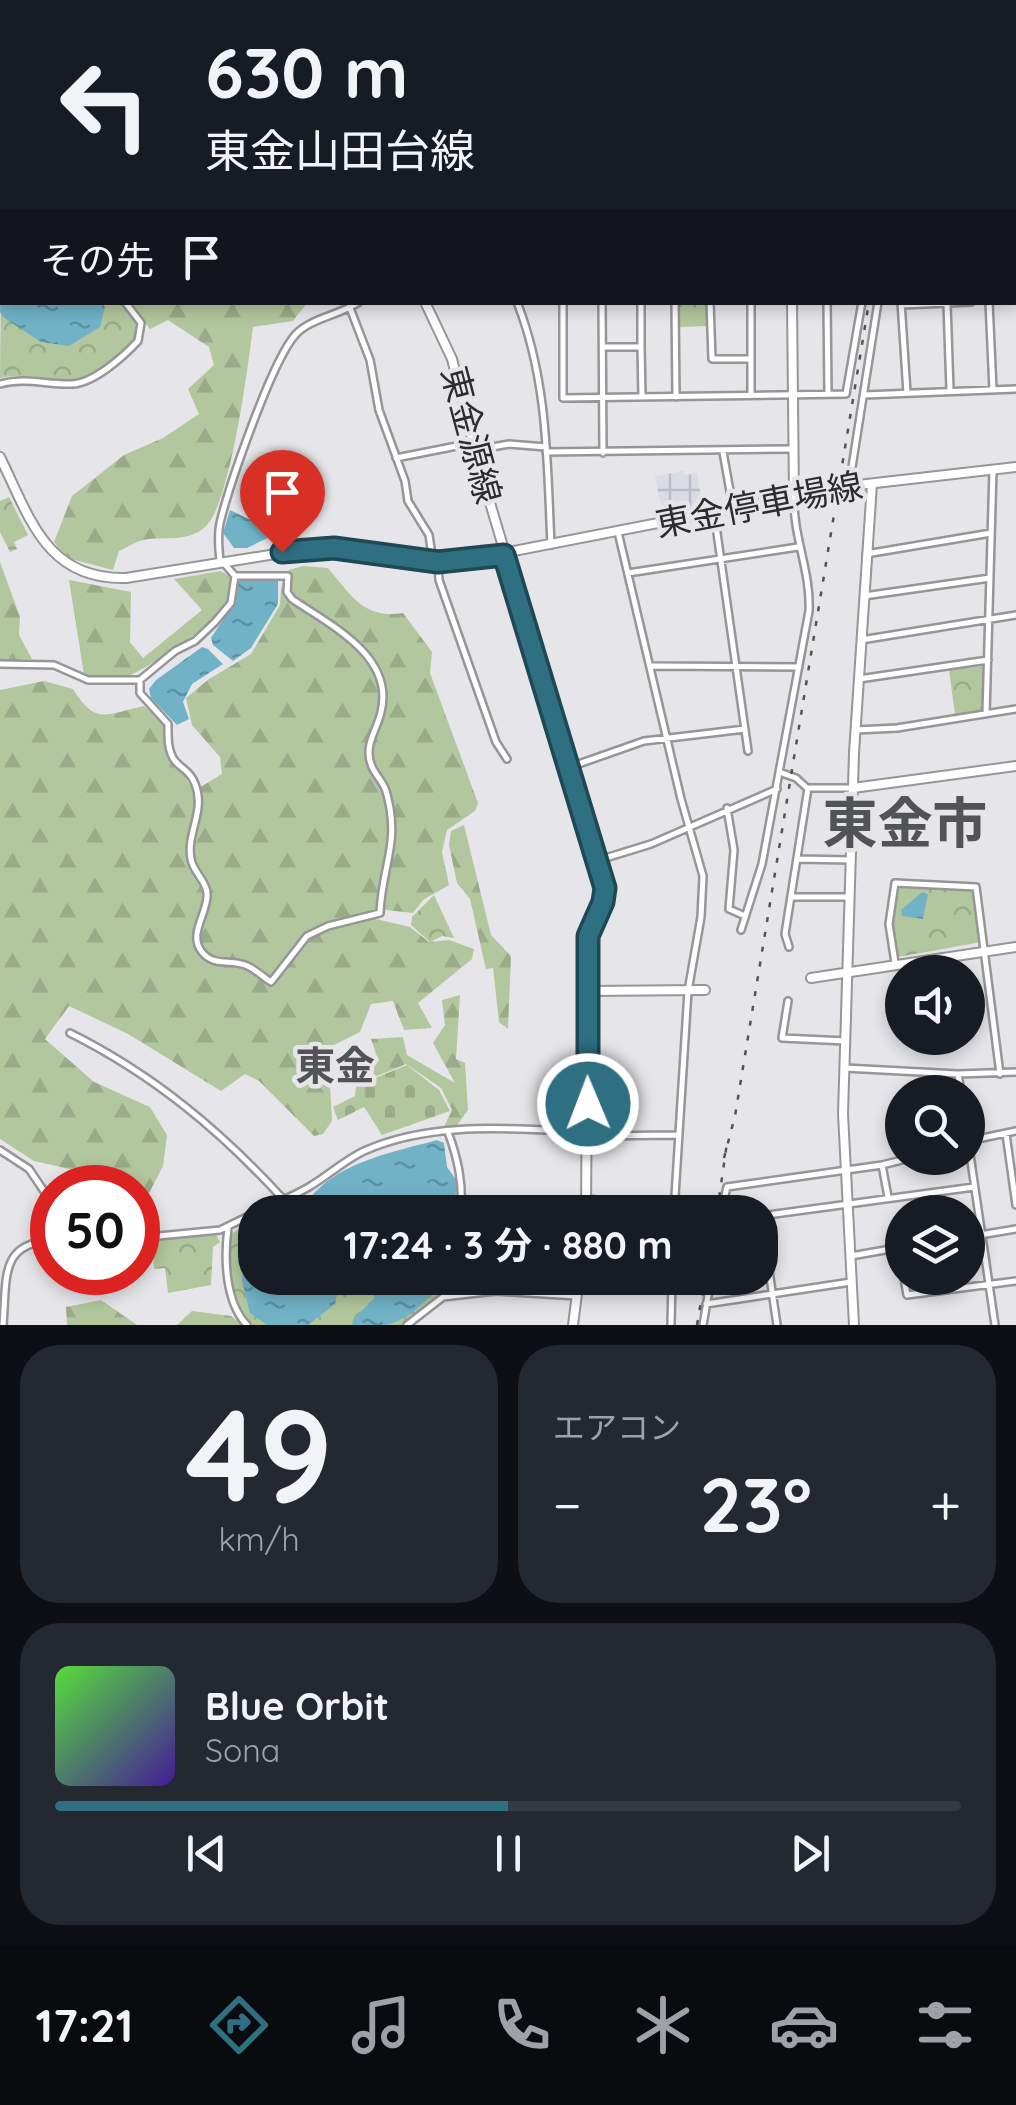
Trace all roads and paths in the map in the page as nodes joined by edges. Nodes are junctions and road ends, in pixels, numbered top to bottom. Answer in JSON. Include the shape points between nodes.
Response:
{"nodes":[{"id":1,"x":127,"y":305,"type":"edge"},
{"id":2,"x":354,"y":305,"type":"edge"},
{"id":3,"x":426,"y":305,"type":"edge"},
{"id":4,"x":518,"y":305,"type":"edge"},
{"id":5,"x":563,"y":305,"type":"edge"},
{"id":6,"x":602,"y":305,"type":"edge"},
{"id":7,"x":641,"y":305,"type":"edge"},
{"id":8,"x":675,"y":305,"type":"edge"},
{"id":9,"x":710,"y":305,"type":"edge"},
{"id":10,"x":751,"y":305,"type":"edge"},
{"id":11,"x":792,"y":305,"type":"edge"},
{"id":12,"x":827,"y":305,"type":"edge"},
{"id":13,"x":861,"y":305,"type":"edge"},
{"id":14,"x":878,"y":305,"type":"edge"},
{"id":15,"x":901,"y":305,"type":"edge"},
{"id":16,"x":947,"y":305,"type":"edge"},
{"id":17,"x":990,"y":305,"type":"edge"},
{"id":18,"x":350,"y":308,"type":"junction"},
{"id":19,"x":640,"y":346,"type":"junction"},
{"id":20,"x":603,"y":347,"type":"junction"},
{"id":21,"x":751,"y":359,"type":"junction"},
{"id":22,"x":0,"y":384,"type":"edge"},
{"id":23,"x":993,"y":390,"type":"junction"},
{"id":24,"x":1016,"y":390,"type":"edge"},
{"id":25,"x":950,"y":392,"type":"junction"},
{"id":26,"x":907,"y":393,"type":"junction"},
{"id":27,"x":791,"y":395,"type":"junction"},
{"id":28,"x":828,"y":395,"type":"junction"},
{"id":29,"x":864,"y":395,"type":"junction"},
{"id":30,"x":752,"y":396,"type":"junction"},
{"id":31,"x":642,"y":397,"type":"junction"},
{"id":32,"x":676,"y":397,"type":"junction"},
{"id":33,"x":603,"y":398,"type":"junction"},
{"id":34,"x":474,"y":447,"type":"junction"},
{"id":35,"x":792,"y":449,"type":"junction"},
{"id":36,"x":546,"y":450,"type":"junction"},
{"id":37,"x":722,"y":452,"type":"junction"},
{"id":38,"x":603,"y":453,"type":"junction"},
{"id":39,"x":0,"y":458,"type":"edge"},
{"id":40,"x":396,"y":458,"type":"junction"},
{"id":41,"x":1016,"y":467,"type":"edge"},
{"id":42,"x":993,"y":470,"type":"junction"},
{"id":43,"x":872,"y":484,"type":"junction"},
{"id":44,"x":849,"y":486,"type":"junction"},
{"id":45,"x":794,"y":497,"type":"junction"},
{"id":46,"x":733,"y":508,"type":"junction"},
{"id":47,"x":714,"y":512,"type":"junction"},
{"id":48,"x":618,"y":532,"type":"junction"},
{"id":49,"x":991,"y":533,"type":"junction"},
{"id":50,"x":551,"y":545,"type":"junction"},
{"id":51,"x":800,"y":547,"type":"junction"},
{"id":52,"x":866,"y":554,"type":"junction"},
{"id":53,"x":504,"y":555,"type":"junction"},
{"id":54,"x":720,"y":559,"type":"junction"},
{"id":55,"x":222,"y":562,"type":"junction"},
{"id":56,"x":435,"y":562,"type":"junction"},
{"id":57,"x":628,"y":573,"type":"junction"},
{"id":58,"x":234,"y":576,"type":"junction"},
{"id":59,"x":990,"y":578,"type":"junction"},
{"id":60,"x":864,"y":596,"type":"junction"},
{"id":61,"x":1016,"y":615,"type":"edge"},
{"id":62,"x":988,"y":619,"type":"junction"},
{"id":63,"x":861,"y":640,"type":"junction"},
{"id":64,"x":988,"y":660,"type":"junction"},
{"id":65,"x":0,"y":664,"type":"edge"},
{"id":66,"x":652,"y":666,"type":"junction"},
{"id":67,"x":737,"y":666,"type":"junction"},
{"id":68,"x":800,"y":667,"type":"junction"},
{"id":69,"x":858,"y":679,"type":"junction"},
{"id":70,"x":140,"y":680,"type":"junction"},
{"id":71,"x":1016,"y":709,"type":"edge"},
{"id":72,"x":986,"y":714,"type":"junction"},
{"id":73,"x":745,"y":729,"type":"junction"},
{"id":74,"x":856,"y":730,"type":"junction"},
{"id":75,"x":667,"y":738,"type":"junction"},
{"id":76,"x":748,"y":750,"type":"dead end"},
{"id":77,"x":506,"y":759,"type":"dead end"},
{"id":78,"x":1016,"y":766,"type":"edge"},
{"id":79,"x":570,"y":767,"type":"junction"},
{"id":80,"x":780,"y":773,"type":"junction"},
{"id":81,"x":777,"y":788,"type":"junction"},
{"id":82,"x":808,"y":788,"type":"junction"},
{"id":83,"x":853,"y":788,"type":"junction"},
{"id":84,"x":727,"y":808,"type":"junction"},
{"id":85,"x":689,"y":825,"type":"junction"},
{"id":86,"x":797,"y":859,"type":"junction"},
{"id":87,"x":599,"y":860,"type":"junction"},
{"id":88,"x":851,"y":860,"type":"junction"},
{"id":89,"x":791,"y":896,"type":"junction"},
{"id":90,"x":850,"y":898,"type":"junction"},
{"id":91,"x":746,"y":916,"type":"junction"},
{"id":92,"x":741,"y":930,"type":"dead end"},
{"id":93,"x":789,"y":947,"type":"dead end"},
{"id":94,"x":1016,"y":947,"type":"edge"},
{"id":95,"x":985,"y":952,"type":"junction"},
{"id":96,"x":894,"y":955,"type":"edge"},
{"id":97,"x":964,"y":955,"type":"edge"},
{"id":98,"x":885,"y":967,"type":"edge"},
{"id":99,"x":847,"y":972,"type":"junction"},
{"id":100,"x":812,"y":978,"type":"dead end"},
{"id":101,"x":706,"y":990,"type":"dead end"},
{"id":102,"x":588,"y":991,"type":"junction"},
{"id":103,"x":688,"y":991,"type":"junction"},
{"id":104,"x":788,"y":1001,"type":"dead end"},
{"id":105,"x":70,"y":1033,"type":"dead end"},
{"id":106,"x":846,"y":1041,"type":"junction"},
{"id":107,"x":845,"y":1068,"type":"junction"},
{"id":108,"x":1016,"y":1072,"type":"edge"},
{"id":109,"x":958,"y":1074,"type":"joint"},
{"id":110,"x":1000,"y":1074,"type":"junction"},
{"id":111,"x":1016,"y":1131,"type":"edge"},
{"id":112,"x":448,"y":1132,"type":"junction"},
{"id":113,"x":588,"y":1134,"type":"junction"},
{"id":114,"x":1006,"y":1134,"type":"junction"},
{"id":115,"x":679,"y":1135,"type":"junction"},
{"id":116,"x":985,"y":1138,"type":"edge"},
{"id":117,"x":0,"y":1150,"type":"edge"},
{"id":118,"x":885,"y":1164,"type":"edge"},
{"id":119,"x":882,"y":1165,"type":"junction"},
{"id":120,"x":30,"y":1170,"type":"edge"},
{"id":121,"x":846,"y":1170,"type":"junction"},
{"id":122,"x":972,"y":1175,"type":"edge"},
{"id":123,"x":974,"y":1187,"type":"junction"},
{"id":124,"x":279,"y":1195,"type":"edge"},
{"id":125,"x":294,"y":1195,"type":"edge"},
{"id":126,"x":461,"y":1195,"type":"edge"},
{"id":127,"x":587,"y":1195,"type":"edge"},
{"id":128,"x":675,"y":1195,"type":"edge"},
{"id":129,"x":724,"y":1195,"type":"edge"},
{"id":130,"x":888,"y":1195,"type":"edge"},
{"id":131,"x":898,"y":1195,"type":"edge"},
{"id":132,"x":975,"y":1195,"type":"edge"},
{"id":133,"x":885,"y":1197,"type":"edge"},
{"id":134,"x":848,"y":1203,"type":"junction"},
{"id":135,"x":1016,"y":1205,"type":"edge"},
{"id":136,"x":778,"y":1213,"type":"edge"},
{"id":137,"x":238,"y":1223,"type":"edge"},
{"id":138,"x":228,"y":1228,"type":"junction"},
{"id":139,"x":1016,"y":1230,"type":"edge"},
{"id":140,"x":985,"y":1235,"type":"edge"},
{"id":141,"x":160,"y":1236,"type":"edge"},
{"id":142,"x":30,"y":1242,"type":"edge"},
{"id":143,"x":885,"y":1250,"type":"edge"},
{"id":144,"x":850,"y":1256,"type":"junction"},
{"id":145,"x":985,"y":1256,"type":"edge"},
{"id":146,"x":1016,"y":1281,"type":"edge"},
{"id":147,"x":851,"y":1282,"type":"junction"},
{"id":148,"x":985,"y":1285,"type":"edge"},
{"id":149,"x":989,"y":1285,"type":"junction"},
{"id":150,"x":778,"y":1293,"type":"edge"},
{"id":151,"x":672,"y":1295,"type":"edge"},
{"id":152,"x":707,"y":1295,"type":"edge"},
{"id":153,"x":766,"y":1295,"type":"edge"},
{"id":154,"x":773,"y":1295,"type":"edge"},
{"id":155,"x":577,"y":1296,"type":"joint"},
{"id":156,"x":442,"y":1297,"type":"joint"},
{"id":157,"x":706,"y":1304,"type":"junction"},
{"id":158,"x":3,"y":1325,"type":"edge"},
{"id":159,"x":247,"y":1325,"type":"edge"},
{"id":160,"x":407,"y":1325,"type":"edge"},
{"id":161,"x":573,"y":1325,"type":"edge"},
{"id":162,"x":671,"y":1325,"type":"edge"},
{"id":163,"x":703,"y":1325,"type":"edge"},
{"id":164,"x":777,"y":1325,"type":"edge"},
{"id":165,"x":854,"y":1325,"type":"edge"},
{"id":166,"x":995,"y":1325,"type":"edge"}],
"edges":[{"from":1,"to":22,"type":"street","via":[[141,323],[138,341],[84,382]]},
{"from":2,"to":18,"type":"street"},
{"from":3,"to":34,"type":"main road","name":"東金源線","via":[[452,359]]},
{"from":4,"to":36,"type":"street","via":[[544,398]]},
{"from":5,"to":33,"type":"street","via":[[563,398]]},
{"from":6,"to":20,"type":"street"},
{"from":7,"to":19,"type":"street"},
{"from":8,"to":32,"type":"street"},
{"from":9,"to":21,"type":"street","via":[[712,360]]},
{"from":10,"to":21,"type":"street"},
{"from":11,"to":27,"type":"main road"},
{"from":12,"to":28,"type":"street"},
{"from":13,"to":28,"type":"street","via":[[846,394]]},
{"from":14,"to":29,"type":"street"},
{"from":15,"to":26,"type":"street"},
{"from":16,"to":25,"type":"street"},
{"from":17,"to":23,"type":"street"},
{"from":18,"to":40,"type":"street"},
{"from":18,"to":55,"type":"street","via":[[304,327],[279,363],[221,521]]},
{"from":19,"to":20,"type":"street"},
{"from":19,"to":31,"type":"street"},
{"from":20,"to":33,"type":"street"},
{"from":21,"to":30,"type":"street"},
{"from":23,"to":24,"type":"street"},
{"from":23,"to":25,"type":"street"},
{"from":25,"to":26,"type":"street"},
{"from":26,"to":29,"type":"street"},
{"from":27,"to":28,"type":"street"},
{"from":27,"to":30,"type":"street"},
{"from":27,"to":35,"type":"main road"},
{"from":29,"to":44,"type":"street"},
{"from":30,"to":32,"type":"street"},
{"from":31,"to":32,"type":"street"},
{"from":31,"to":33,"type":"street"},
{"from":33,"to":38,"type":"street"},
{"from":34,"to":36,"type":"street"},
{"from":34,"to":40,"type":"street"},
{"from":34,"to":53,"type":"main road","name":"東金源線"},
{"from":35,"to":37,"type":"street"},
{"from":35,"to":45,"type":"main road"},
{"from":36,"to":38,"type":"street"},
{"from":36,"to":50,"type":"street"},
{"from":37,"to":38,"type":"street"},
{"from":37,"to":46,"type":"street"},
{"from":39,"to":55,"type":"main road","name":"東金停車場線","via":[[39,536],[83,574],[126,578]]},
{"from":40,"to":56,"type":"street"},
{"from":41,"to":42,"type":"main road","name":"東金停車場線"},
{"from":42,"to":43,"type":"main road","name":"東金停車場線"},
{"from":42,"to":49,"type":"street"},
{"from":43,"to":44,"type":"main road","name":"東金停車場線"},
{"from":43,"to":52,"type":"main road"},
{"from":44,"to":45,"type":"main road","name":"東金停車場線"},
{"from":45,"to":46,"type":"main road","name":"東金停車場線"},
{"from":45,"to":51,"type":"street"},
{"from":46,"to":47,"type":"main road","name":"東金停車場線"},
{"from":47,"to":48,"type":"main road","name":"東金停車場線"},
{"from":47,"to":54,"type":"street"},
{"from":48,"to":50,"type":"main road","name":"東金停車場線"},
{"from":48,"to":57,"type":"street"},
{"from":49,"to":52,"type":"street"},
{"from":49,"to":59,"type":"street"},
{"from":50,"to":53,"type":"main road","name":"東金停車場線"},
{"from":51,"to":54,"type":"street"},
{"from":51,"to":68,"type":"street","via":[[810,598]]},
{"from":52,"to":60,"type":"main road"},
{"from":53,"to":56,"type":"main road","name":"東金停車場線"},
{"from":53,"to":79,"type":"main road","name":"東金源線"},
{"from":54,"to":57,"type":"street"},
{"from":54,"to":67,"type":"street"},
{"from":55,"to":56,"type":"main road","name":"東金停車場線","via":[[334,548]]},
{"from":55,"to":58,"type":"street"},
{"from":56,"to":77,"type":"street"},
{"from":57,"to":66,"type":"street"},
{"from":58,"to":70,"type":"street","via":[[231,603],[215,622]]},
{"from":58,"to":70,"type":"street","via":[[288,576],[292,599],[354,642],[383,684],[370,743],[370,764],[384,786],[393,828],[380,913],[307,936],[270,982],[244,964],[215,962],[202,952],[196,940],[208,896],[191,864],[190,846],[200,808],[196,785],[174,760],[168,724],[140,694]]},
{"from":59,"to":60,"type":"street"},
{"from":59,"to":62,"type":"street"},
{"from":60,"to":63,"type":"main road"},
{"from":61,"to":62,"type":"street"},
{"from":62,"to":63,"type":"street"},
{"from":62,"to":64,"type":"street"},
{"from":63,"to":69,"type":"main road"},
{"from":64,"to":69,"type":"street"},
{"from":64,"to":72,"type":"street"},
{"from":65,"to":70,"type":"street","via":[[54,665],[88,680]]},
{"from":66,"to":67,"type":"street"},
{"from":66,"to":75,"type":"street"},
{"from":67,"to":68,"type":"street"},
{"from":67,"to":73,"type":"street"},
{"from":68,"to":80,"type":"street"},
{"from":69,"to":74,"type":"main road"},
{"from":71,"to":72,"type":"street"},
{"from":72,"to":74,"type":"street"},
{"from":73,"to":75,"type":"street"},
{"from":73,"to":76,"type":"street"},
{"from":74,"to":83,"type":"main road"},
{"from":75,"to":79,"type":"street"},
{"from":75,"to":85,"type":"street"},
{"from":78,"to":83,"type":"main road"},
{"from":79,"to":87,"type":"main road","name":"東金源線"},
{"from":80,"to":81,"type":"street"},
{"from":80,"to":82,"type":"street"},
{"from":81,"to":84,"type":"street"},
{"from":81,"to":91,"type":"street"},
{"from":82,"to":83,"type":"street"},
{"from":82,"to":86,"type":"street"},
{"from":83,"to":88,"type":"main road"},
{"from":84,"to":85,"type":"street"},
{"from":84,"to":91,"type":"street","via":[[734,850],[729,908]]},
{"from":85,"to":87,"type":"street"},
{"from":85,"to":103,"type":"street","via":[[703,876]]},
{"from":86,"to":88,"type":"street"},
{"from":86,"to":89,"type":"street"},
{"from":87,"to":102,"type":"main road","name":"東金源線","via":[[606,894],[588,936]]},
{"from":88,"to":90,"type":"main road"},
{"from":89,"to":90,"type":"street"},
{"from":89,"to":93,"type":"street"},
{"from":90,"to":99,"type":"main road"},
{"from":91,"to":92,"type":"street"},
{"from":94,"to":95,"type":"main road"},
{"from":95,"to":96,"type":"street","via":[[976,886],[895,883],[889,924]]},
{"from":95,"to":97,"type":"main road"},
{"from":95,"to":110,"type":"street"},
{"from":98,"to":99,"type":"main road"},
{"from":99,"to":100,"type":"main road"},
{"from":99,"to":106,"type":"main road"},
{"from":101,"to":103,"type":"main road"},
{"from":102,"to":103,"type":"main road"},
{"from":102,"to":113,"type":"main road","name":"東金源線"},
{"from":103,"to":115,"type":"street"},
{"from":104,"to":106,"type":"street","via":[[782,1038]]},
{"from":105,"to":124,"type":"street","via":[[149,1077],[211,1125]]},
{"from":106,"to":107,"type":"main road"},
{"from":107,"to":109,"type":"street"},
{"from":107,"to":121,"type":"main road"},
{"from":108,"to":110,"type":"street"},
{"from":109,"to":110,"type":"street"},
{"from":111,"to":114,"type":"street"},
{"from":112,"to":113,"type":"street"},
{"from":112,"to":125,"type":"street","via":[[366,1150]]},
{"from":112,"to":126,"type":"street"},
{"from":113,"to":115,"type":"street"},
{"from":113,"to":127,"type":"main road","name":"東金源線"},
{"from":114,"to":116,"type":"street"},
{"from":114,"to":135,"type":"street"},
{"from":115,"to":128,"type":"street"},
{"from":117,"to":120,"type":"street"},
{"from":118,"to":119,"type":"street"},
{"from":119,"to":121,"type":"street"},
{"from":119,"to":130,"type":"street"},
{"from":121,"to":129,"type":"street","via":[[726,1187]]},
{"from":121,"to":134,"type":"main road"},
{"from":122,"to":123,"type":"street"},
{"from":123,"to":131,"type":"street"},
{"from":123,"to":132,"type":"street"},
{"from":133,"to":134,"type":"street"},
{"from":134,"to":136,"type":"street"},
{"from":134,"to":144,"type":"main road"},
{"from":137,"to":138,"type":"street"},
{"from":138,"to":141,"type":"street"},
{"from":138,"to":159,"type":"street","via":[[232,1300]]},
{"from":139,"to":140,"type":"street"},
{"from":142,"to":158,"type":"street","via":[[10,1253]]},
{"from":143,"to":144,"type":"street"},
{"from":144,"to":147,"type":"main road"},
{"from":145,"to":149,"type":"street"},
{"from":146,"to":149,"type":"street"},
{"from":147,"to":150,"type":"street"},
{"from":147,"to":165,"type":"main road"},
{"from":148,"to":149,"type":"street"},
{"from":149,"to":166,"type":"street"},
{"from":151,"to":162,"type":"street"},
{"from":152,"to":157,"type":"street"},
{"from":153,"to":157,"type":"street"},
{"from":154,"to":164,"type":"street"},
{"from":155,"to":156,"type":"street","via":[[494,1291]]},
{"from":155,"to":161,"type":"main road"},
{"from":156,"to":160,"type":"street"},
{"from":157,"to":163,"type":"street"}]}
